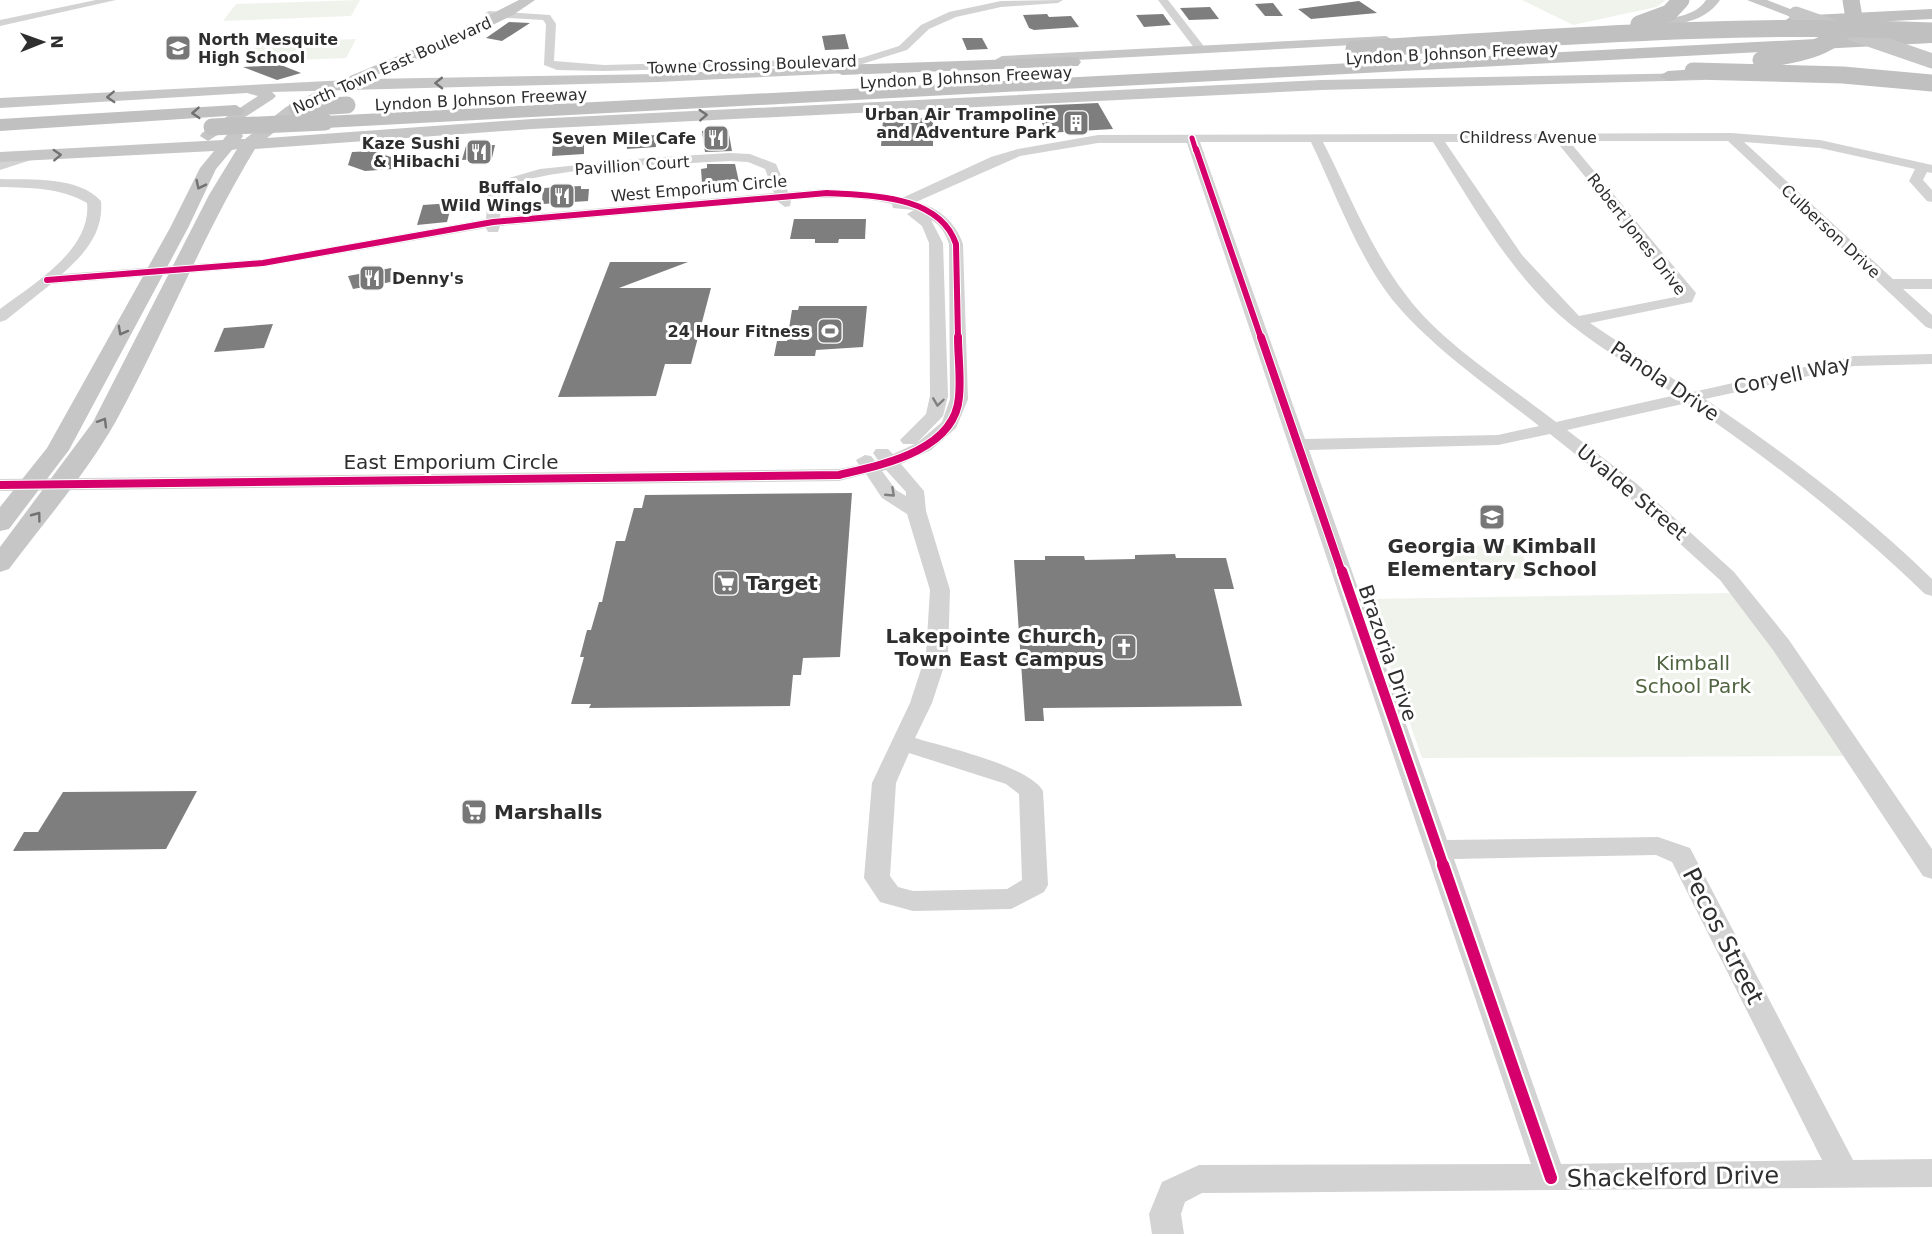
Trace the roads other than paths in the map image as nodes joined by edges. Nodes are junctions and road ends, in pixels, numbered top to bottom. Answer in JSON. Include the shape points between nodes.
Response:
{"nodes":[{"id":1,"x":111,"y":0,"type":"edge"},
{"id":2,"x":512,"y":0,"type":"edge"},
{"id":3,"x":528,"y":0,"type":"edge"},
{"id":4,"x":1058,"y":0,"type":"edge"},
{"id":5,"x":1163,"y":0,"type":"edge"},
{"id":6,"x":1681,"y":0,"type":"edge"},
{"id":7,"x":1713,"y":0,"type":"edge"},
{"id":8,"x":1754,"y":0,"type":"edge"},
{"id":9,"x":1785,"y":0,"type":"edge"},
{"id":10,"x":1909,"y":0,"type":"edge"},
{"id":11,"x":1932,"y":6,"type":"edge"},
{"id":12,"x":1838,"y":9,"type":"edge"},
{"id":13,"x":1932,"y":13,"type":"edge"},
{"id":14,"x":498,"y":15,"type":"junction"},
{"id":15,"x":0,"y":23,"type":"edge"},
{"id":16,"x":1932,"y":23,"type":"edge"},
{"id":17,"x":1607,"y":28,"type":"junction"},
{"id":18,"x":1932,"y":31,"type":"edge"},
{"id":19,"x":1932,"y":40,"type":"edge"},
{"id":20,"x":1498,"y":41,"type":"junction"},
{"id":21,"x":1644,"y":43,"type":"junction"},
{"id":22,"x":1932,"y":47,"type":"edge"},
{"id":23,"x":1202,"y":51,"type":"junction"},
{"id":24,"x":1886,"y":51,"type":"junction"},
{"id":25,"x":1932,"y":61,"type":"edge"},
{"id":26,"x":1106,"y":62,"type":"junction"},
{"id":27,"x":1504,"y":62,"type":"junction"},
{"id":28,"x":392,"y":64,"type":"junction"},
{"id":29,"x":1689,"y":69,"type":"junction"},
{"id":30,"x":842,"y":70,"type":"junction"},
{"id":31,"x":1668,"y":76,"type":"junction"},
{"id":32,"x":408,"y":83,"type":"junction"},
{"id":33,"x":1932,"y":83,"type":"edge"},
{"id":34,"x":343,"y":84,"type":"junction"},
{"id":35,"x":315,"y":85,"type":"junction"},
{"id":36,"x":715,"y":89,"type":"junction"},
{"id":37,"x":1932,"y":89,"type":"edge"},
{"id":38,"x":224,"y":90,"type":"junction"},
{"id":39,"x":919,"y":91,"type":"junction"},
{"id":40,"x":0,"y":103,"type":"edge"},
{"id":41,"x":156,"y":116,"type":"junction"},
{"id":42,"x":0,"y":117,"type":"edge"},
{"id":43,"x":0,"y":125,"type":"edge"},
{"id":44,"x":324,"y":131,"type":"junction"},
{"id":45,"x":0,"y":136,"type":"edge"},
{"id":46,"x":1436,"y":137,"type":"junction"},
{"id":47,"x":1559,"y":137,"type":"junction"},
{"id":48,"x":1731,"y":137,"type":"junction"},
{"id":49,"x":1192,"y":138,"type":"junction"},
{"id":50,"x":1315,"y":138,"type":"junction"},
{"id":51,"x":296,"y":142,"type":"junction"},
{"id":52,"x":249,"y":144,"type":"junction"},
{"id":53,"x":225,"y":145,"type":"junction"},
{"id":54,"x":160,"y":148,"type":"junction"},
{"id":55,"x":29,"y":156,"type":"junction"},
{"id":56,"x":0,"y":158,"type":"edge"},
{"id":57,"x":0,"y":166,"type":"edge"},
{"id":58,"x":234,"y":166,"type":"junction"},
{"id":59,"x":1927,"y":168,"type":"edge"},
{"id":60,"x":0,"y":183,"type":"edge"},
{"id":61,"x":1932,"y":198,"type":"edge"},
{"id":62,"x":783,"y":200,"type":"junction"},
{"id":63,"x":906,"y":207,"type":"junction"},
{"id":64,"x":493,"y":225,"type":"junction"},
{"id":65,"x":165,"y":274,"type":"junction"},
{"id":66,"x":42,"y":284,"type":"junction"},
{"id":67,"x":1889,"y":284,"type":"junction"},
{"id":68,"x":1932,"y":284,"type":"edge"},
{"id":69,"x":937,"y":293,"type":"junction"},
{"id":70,"x":957,"y":293,"type":"junction"},
{"id":71,"x":0,"y":317,"type":"edge"},
{"id":72,"x":1576,"y":321,"type":"junction"},
{"id":73,"x":1932,"y":324,"type":"edge"},
{"id":74,"x":1932,"y":359,"type":"edge"},
{"id":75,"x":939,"y":360,"type":"junction"},
{"id":76,"x":959,"y":360,"type":"junction"},
{"id":77,"x":1691,"y":398,"type":"junction"},
{"id":78,"x":1552,"y":427,"type":"junction"},
{"id":79,"x":1297,"y":445,"type":"junction"},
{"id":80,"x":885,"y":457,"type":"junction"},
{"id":81,"x":867,"y":463,"type":"junction"},
{"id":82,"x":0,"y":473,"type":"edge"},
{"id":83,"x":51,"y":479,"type":"junction"},
{"id":84,"x":0,"y":485,"type":"edge"},
{"id":85,"x":916,"y":511,"type":"junction"},
{"id":86,"x":0,"y":524,"type":"edge"},
{"id":87,"x":0,"y":564,"type":"edge"},
{"id":88,"x":1932,"y":590,"type":"edge"},
{"id":89,"x":902,"y":742,"type":"junction"},
{"id":90,"x":1436,"y":850,"type":"junction"},
{"id":91,"x":1932,"y":869,"type":"edge"},
{"id":92,"x":1844,"y":1173,"type":"junction"},
{"id":93,"x":1932,"y":1173,"type":"edge"},
{"id":94,"x":1551,"y":1178,"type":"junction"},
{"id":95,"x":1168,"y":1234,"type":"edge"}],
"edges":[{"from":1,"to":15,"type":"street"},
{"from":2,"to":14,"type":"main road","name":"North Town East Boulevard"},
{"from":3,"to":14,"type":"main road","name":"North Town East Boulevard"},
{"from":4,"to":14,"type":"street","name":"Towne Crossing Boulevard","via":[[1001,4],[953,14],[931,24],[910,44],[894,52],[839,64],[558,67],[548,63],[551,24],[547,20]]},
{"from":5,"to":23,"type":"street"},
{"from":6,"to":20,"type":"highway","bridge":true,"via":[[1675,9],[1645,23]]},
{"from":7,"to":17,"type":"main road","name":"Lyndon B Johnson Freeway","via":[[1709,7],[1688,17]]},
{"from":8,"to":25,"type":"main road","bridge":true},
{"from":9,"to":12,"type":"highway"},
{"from":10,"to":11,"type":"highway"},
{"from":12,"to":13,"type":"highway"},
{"from":12,"to":17,"type":"highway"},
{"from":12,"to":19,"type":"highway","bridge":true},
{"from":12,"to":21,"type":"highway"},
{"from":12,"to":29,"type":"highway","bridge":true,"via":[[1854,14],[1851,24],[1838,37],[1821,45],[1762,60]]},
{"from":14,"to":28,"type":"main road","name":"North Town East Boulevard"},
{"from":14,"to":35,"type":"main road","name":"North Town East Boulevard"},
{"from":16,"to":21,"type":"highway","name":"Lyndon B Johnson Freeway"},
{"from":17,"to":23,"type":"main road","name":"Lyndon B Johnson Freeway"},
{"from":18,"to":20,"type":"highway","bridge":true,"via":[[1837,25],[1749,26]]},
{"from":19,"to":27,"type":"highway","name":"Lyndon B Johnson Freeway"},
{"from":20,"to":26,"type":"highway","bridge":true},
{"from":21,"to":36,"type":"highway","name":"Lyndon B Johnson Freeway"},
{"from":22,"to":24,"type":"highway"},
{"from":23,"to":30,"type":"main road","name":"Lyndon B Johnson Freeway"},
{"from":24,"to":27,"type":"highway","via":[[1610,62]]},
{"from":24,"to":31,"type":"highway","via":[[1762,69]]},
{"from":26,"to":30,"type":"highway"},
{"from":26,"to":36,"type":"highway","via":[[784,81]]},
{"from":27,"to":39,"type":"highway","name":"Lyndon B Johnson Freeway"},
{"from":28,"to":32,"type":"main road","via":[[378,78]]},
{"from":28,"to":34,"type":"main road","name":"North Town East Boulevard"},
{"from":29,"to":33,"type":"highway","bridge":true},
{"from":29,"to":39,"type":"highway"},
{"from":30,"to":32,"type":"main road","name":"Lyndon B Johnson Freeway","one_way":true},
{"from":31,"to":37,"type":"main road","name":"Lyndon B Johnson Freeway"},
{"from":44,"to":31,"type":"main road","name":"Lyndon B Johnson Freeway","one_way":true,"via":[[1321,85]]},
{"from":32,"to":34,"type":"main road","name":"Lyndon B Johnson Freeway"},
{"from":32,"to":44,"type":"main road","via":[[343,95],[289,130],[294,135]]},
{"from":34,"to":35,"type":"main road","name":"Lyndon B Johnson Freeway"},
{"from":34,"to":52,"type":"main road","name":"North Town East Boulevard","via":[[292,110]]},
{"from":35,"to":38,"type":"main road","name":"Lyndon B Johnson Freeway"},
{"from":35,"to":53,"type":"main road","name":"North Town East Boulevard","via":[[256,119]]},
{"from":36,"to":41,"type":"highway","name":"Lyndon B Johnson Freeway","one_way":true,"bridge":true},
{"from":38,"to":40,"type":"main road","name":"Lyndon B Johnson Freeway","one_way":true},
{"from":38,"to":54,"type":"main road","via":[[258,91],[268,96],[202,139]]},
{"from":39,"to":44,"type":"highway","name":"Lyndon B Johnson Freeway"},
{"from":41,"to":42,"type":"highway"},
{"from":41,"to":43,"type":"highway","name":"Lyndon B Johnson Freeway"},
{"from":44,"to":45,"type":"highway","name":"Lyndon B Johnson Freeway","bridge":true,"via":[[212,127]]},
{"from":44,"to":51,"type":"main road","name":"Lyndon B Johnson Freeway"},
{"from":46,"to":47,"type":"street","name":"Childress Avenue"},
{"from":46,"to":50,"type":"street","name":"Childress Avenue"},
{"from":46,"to":72,"type":"street","name":"Panola Drive","via":[[1519,263],[1550,299]]},
{"from":47,"to":48,"type":"street","name":"Childress Avenue"},
{"from":47,"to":72,"type":"street","name":"Robert Jones Drive","via":[[1688,293],[1687,299]]},
{"from":48,"to":59,"type":"street","name":"Childress Avenue","via":[[1820,144]]},
{"from":48,"to":67,"type":"street","name":"Culberson Drive"},
{"from":49,"to":50,"type":"street","name":"Childress Avenue"},
{"from":49,"to":63,"type":"street","name":"Childress Avenue","via":[[1122,139],[1108,145],[988,167]]},
{"from":49,"to":79,"type":"street","name":"Brazoria Drive"},
{"from":50,"to":78,"type":"street","name":"Uvalde Street","via":[[1377,264],[1401,300],[1438,338]]},
{"from":51,"to":52,"type":"main road","name":"Lyndon B Johnson Freeway"},
{"from":51,"to":58,"type":"main road","via":[[249,156]]},
{"from":52,"to":53,"type":"main road","name":"Lyndon B Johnson Freeway"},
{"from":52,"to":58,"type":"main road","name":"North Town East Boulevard"},
{"from":53,"to":54,"type":"main road","name":"Lyndon B Johnson Freeway"},
{"from":53,"to":65,"type":"main road","name":"North Town East Boulevard","one_way":true,"via":[[208,168]]},
{"from":55,"to":54,"type":"main road","name":"Lyndon B Johnson Freeway","one_way":true},
{"from":55,"to":56,"type":"main road","name":"Lyndon B Johnson Freeway"},
{"from":55,"to":57,"type":"street"},
{"from":58,"to":65,"type":"main road","name":"North Town East Boulevard"},
{"from":59,"to":61,"type":"street","via":[[1916,181]]},
{"from":60,"to":66,"type":"street","via":[[67,188],[94,201],[98,217],[94,226]]},
{"from":62,"to":63,"type":"street","name":"West Emporium Circle","via":[[850,199]]},
{"from":62,"to":64,"type":"street","name":"West Emporium Circle"},
{"from":62,"to":64,"type":"street","name":"Pavillion Court","via":[[771,167],[750,158],[540,172],[501,184],[495,190]]},
{"from":63,"to":69,"type":"street","name":"West Emporium Circle","via":[[933,231]]},
{"from":63,"to":70,"type":"street","name":"West Emporium Circle","via":[[942,220],[952,232],[956,244]]},
{"from":64,"to":65,"type":"street","name":"West Emporium Circle","via":[[271,269]]},
{"from":65,"to":66,"type":"street","name":"West Emporium Circle"},
{"from":65,"to":83,"type":"main road","name":"North Town East Boulevard","one_way":true,"via":[[57,450]]},
{"from":83,"to":65,"type":"main road","name":"North Town East Boulevard","one_way":true,"via":[[104,422]]},
{"from":66,"to":71,"type":"street"},
{"from":67,"to":68,"type":"street"},
{"from":67,"to":73,"type":"street","name":"Culberson Drive"},
{"from":69,"to":70,"type":"street"},
{"from":69,"to":75,"type":"street","name":"West Emporium Circle"},
{"from":70,"to":76,"type":"street","name":"West Emporium Circle"},
{"from":72,"to":77,"type":"street","name":"Panola Drive"},
{"from":74,"to":77,"type":"street","name":"Coryell Way","via":[[1854,361]]},
{"from":75,"to":76,"type":"street"},
{"from":75,"to":80,"type":"street","name":"West Emporium Circle","one_way":true,"via":[[938,406],[934,416],[915,436]]},
{"from":76,"to":80,"type":"street","name":"West Emporium Circle","via":[[959,399],[950,424],[925,446]]},
{"from":77,"to":78,"type":"street","name":"Coryell Way"},
{"from":77,"to":88,"type":"street","name":"Panola Drive","via":[[1856,519]]},
{"from":78,"to":79,"type":"street","name":"Coryell Way","via":[[1498,440]]},
{"from":78,"to":91,"type":"street","name":"Uvalde Street","via":[[1656,509],[1727,576],[1781,645]]},
{"from":79,"to":90,"type":"street","name":"Brazoria Drive"},
{"from":80,"to":81,"type":"street","name":"West Emporium Circle"},
{"from":80,"to":85,"type":"street","via":[[915,491]]},
{"from":81,"to":83,"type":"street","name":"East Emporium Circle","via":[[839,475],[696,471]]},
{"from":81,"to":85,"type":"street","one_way":true,"via":[[890,494]]},
{"from":82,"to":83,"type":"street"},
{"from":83,"to":84,"type":"street"},
{"from":83,"to":86,"type":"main road","name":"North Town East Boulevard"},
{"from":87,"to":83,"type":"main road","name":"North Town East Boulevard","one_way":true},
{"from":85,"to":89,"type":"street","via":[[940,590],[937,654],[921,703]]},
{"from":89,"to":89,"type":"street","via":[[1014,778],[1031,791],[1035,885],[1011,899],[913,901],[889,895],[877,878],[884,783]]},
{"from":90,"to":92,"type":"street","name":"Pecos Street","via":[[1658,846],[1681,855]]},
{"from":90,"to":94,"type":"street","name":"Brazoria Drive"},
{"from":92,"to":93,"type":"street","name":"Shackelford Drive"},
{"from":92,"to":94,"type":"street","name":"Shackelford Drive"},
{"from":94,"to":95,"type":"street","name":"Shackelford Drive","via":[[1199,1179],[1173,1192],[1166,1214]]}]}
